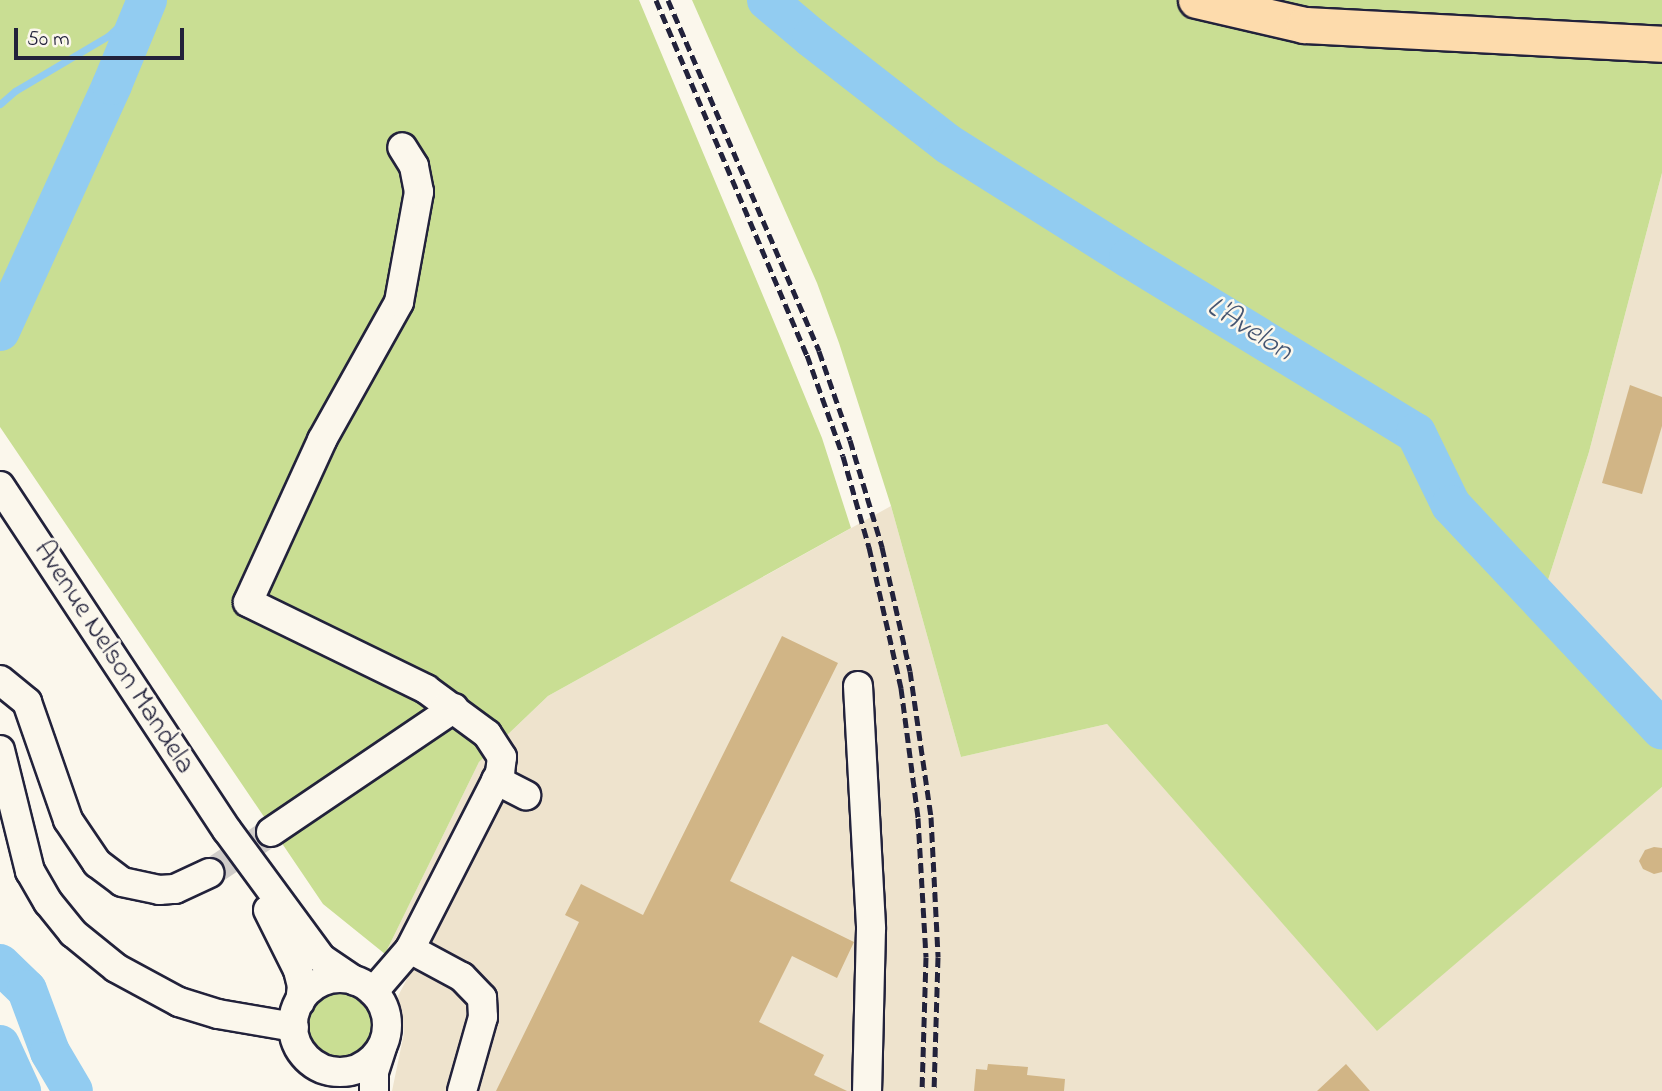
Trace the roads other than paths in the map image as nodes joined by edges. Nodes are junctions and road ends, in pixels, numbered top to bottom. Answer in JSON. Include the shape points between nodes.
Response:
{"nodes":[{"id":1,"x":1196,"y":0,"type":"edge"},
{"id":2,"x":1662,"y":44,"type":"edge"},
{"id":3,"x":402,"y":147,"type":"dead end"},
{"id":4,"x":0,"y":486,"type":"edge"},
{"id":5,"x":0,"y":680,"type":"edge"},
{"id":6,"x":858,"y":686,"type":"dead end"},
{"id":7,"x":454,"y":708,"type":"junction"},
{"id":8,"x":0,"y":750,"type":"edge"},
{"id":9,"x":496,"y":780,"type":"junction"},
{"id":10,"x":526,"y":795,"type":"dead end"},
{"id":11,"x":227,"y":830,"type":"junction"},
{"id":12,"x":271,"y":832,"type":"tunnel mouth"},
{"id":13,"x":210,"y":873,"type":"tunnel mouth"},
{"id":14,"x":410,"y":949,"type":"junction"},
{"id":15,"x":364,"y":987,"type":"junction"},
{"id":16,"x":297,"y":1015,"type":"junction"},
{"id":17,"x":382,"y":1047,"type":"junction"},
{"id":18,"x":323,"y":1069,"type":"junction"},
{"id":19,"x":348,"y":1091,"type":"edge"},
{"id":20,"x":374,"y":1091,"type":"edge"},
{"id":21,"x":462,"y":1091,"type":"edge"},
{"id":22,"x":867,"y":1091,"type":"edge"}],
"edges":[{"from":1,"to":2,"type":"main road","via":[[1304,25]]},
{"from":3,"to":7,"type":"street","via":[[414,166],[419,192],[399,302],[322,440],[248,602],[413,681]]},
{"from":4,"to":11,"type":"street","name":"Avenue Nelson Mandela"},
{"from":5,"to":13,"type":"street","via":[[27,702],[68,820],[97,863],[122,882],[159,890],[183,886]]},
{"from":6,"to":22,"type":"street","via":[[871,941]]},
{"from":7,"to":9,"type":"street","via":[[499,749],[502,766]]},
{"from":7,"to":12,"type":"street"},
{"from":8,"to":16,"type":"street","via":[[30,871],[73,933],[116,968],[179,1002],[218,1014]]},
{"from":9,"to":10,"type":"street"},
{"from":9,"to":14,"type":"street"},
{"from":11,"to":15,"type":"street","name":"Avenue Nelson Mandela","via":[[321,958]]},
{"from":11,"to":16,"type":"street","name":"Avenue Nelson Mandela","via":[[298,970],[302,986]]},
{"from":14,"to":15,"type":"street"},
{"from":14,"to":21,"type":"street","via":[[462,977],[482,998],[483,1017]]},
{"from":15,"to":16,"type":"street","via":[[339,979],[324,982],[310,990]]},
{"from":15,"to":17,"type":"street","via":[[383,1006],[387,1021]]},
{"from":16,"to":18,"type":"street","via":[[302,1052]]},
{"from":17,"to":18,"type":"street","via":[[372,1060],[354,1070]]},
{"from":17,"to":20,"type":"street"},
{"from":18,"to":19,"type":"street"}]}
